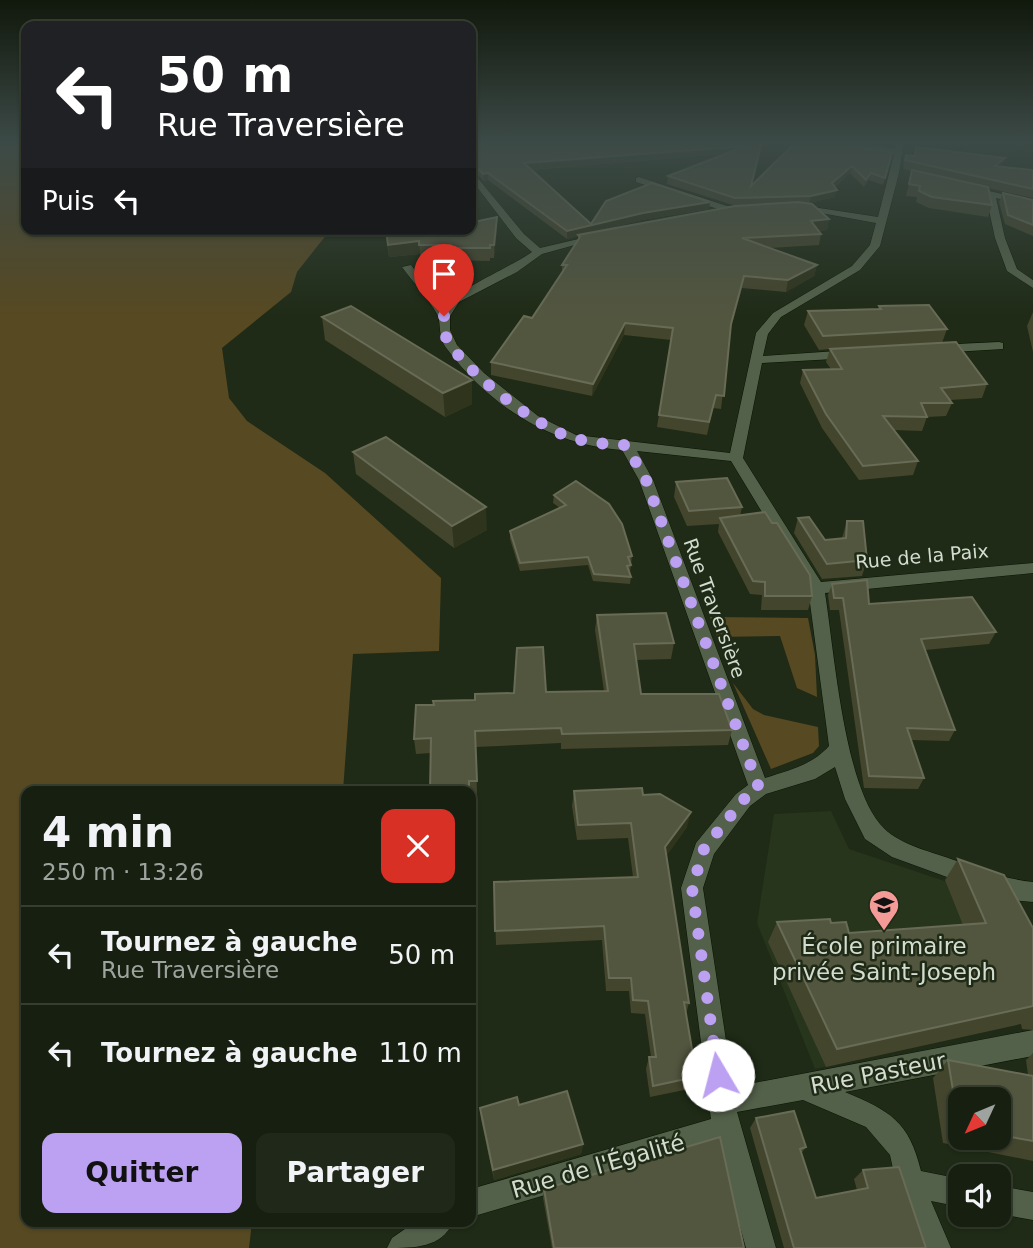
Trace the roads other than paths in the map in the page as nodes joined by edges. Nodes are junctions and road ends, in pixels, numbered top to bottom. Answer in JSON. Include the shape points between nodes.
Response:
{"nodes":[{"id":1,"x":491,"y":199,"type":"edge"},
{"id":2,"x":697,"y":199,"type":"edge"},
{"id":3,"x":892,"y":199,"type":"edge"},
{"id":4,"x":991,"y":199,"type":"edge"},
{"id":5,"x":1013,"y":199,"type":"edge"},
{"id":6,"x":1033,"y":204,"type":"edge"},
{"id":7,"x":783,"y":207,"type":"edge"},
{"id":8,"x":746,"y":210,"type":"edge"},
{"id":9,"x":733,"y":211,"type":"junction"},
{"id":10,"x":708,"y":215,"type":"edge"},
{"id":11,"x":883,"y":221,"type":"junction"},
{"id":12,"x":617,"y":232,"type":"edge"},
{"id":13,"x":538,"y":252,"type":"junction"},
{"id":14,"x":407,"y":267,"type":"dead end"},
{"id":15,"x":1033,"y":285,"type":"edge"},
{"id":16,"x":444,"y":316,"type":"junction"},
{"id":17,"x":999,"y":346,"type":"dead end"},
{"id":18,"x":918,"y":351,"type":"edge"},
{"id":19,"x":864,"y":354,"type":"edge"},
{"id":20,"x":755,"y":359,"type":"junction"},
{"id":21,"x":626,"y":445,"type":"junction"},
{"id":22,"x":736,"y":458,"type":"junction"},
{"id":23,"x":1033,"y":568,"type":"edge"},
{"id":24,"x":816,"y":588,"type":"junction"},
{"id":25,"x":839,"y":748,"type":"junction"},
{"id":26,"x":759,"y":788,"type":"junction"},
{"id":27,"x":1033,"y":892,"type":"edge"},
{"id":28,"x":1033,"y":1043,"type":"edge"},
{"id":29,"x":804,"y":1087,"type":"junction"},
{"id":30,"x":724,"y":1115,"type":"junction"},
{"id":31,"x":910,"y":1183,"type":"junction"},
{"id":32,"x":948,"y":1190,"type":"edge"},
{"id":33,"x":476,"y":1201,"type":"edge"},
{"id":34,"x":1011,"y":1202,"type":"edge"},
{"id":35,"x":1033,"y":1206,"type":"edge"},
{"id":36,"x":432,"y":1227,"type":"edge"},
{"id":37,"x":402,"y":1248,"type":"edge"},
{"id":38,"x":761,"y":1248,"type":"edge"},
{"id":39,"x":936,"y":1248,"type":"edge"}],
"edges":[{"from":1,"to":13,"type":"street"},
{"from":2,"to":9,"type":"street"},
{"from":3,"to":11,"type":"street"},
{"from":4,"to":15,"type":"street","via":[[1012,271]]},
{"from":5,"to":6,"type":"street"},
{"from":7,"to":11,"type":"street","via":[[818,208]]},
{"from":8,"to":9,"type":"street"},
{"from":9,"to":10,"type":"street"},
{"from":11,"to":20,"type":"street","via":[[875,246],[856,268],[768,323]]},
{"from":12,"to":13,"type":"street"},
{"from":13,"to":16,"type":"street","via":[[455,300]]},
{"from":14,"to":16,"type":"street"},
{"from":16,"to":21,"type":"street","via":[[451,346],[526,415],[577,439]]},
{"from":17,"to":18,"type":"street"},
{"from":19,"to":20,"type":"street"},
{"from":20,"to":22,"type":"street"},
{"from":21,"to":22,"type":"street","via":[[673,447]]},
{"from":21,"to":26,"type":"street","name":"Rue Traversière","via":[[646,480]]},
{"from":22,"to":24,"type":"street"},
{"from":23,"to":24,"type":"street","name":"Rue de la Paix"},
{"from":24,"to":25,"type":"street"},
{"from":25,"to":26,"type":"street","via":[[826,763]]},
{"from":25,"to":27,"type":"street","via":[[855,799],[873,832],[886,842],[1010,890]]},
{"from":26,"to":30,"type":"street","via":[[743,800],[704,849],[692,888]]},
{"from":28,"to":29,"type":"street","name":"Rue Pasteur"},
{"from":29,"to":30,"type":"street","name":"Rue Pasteur"},
{"from":29,"to":31,"type":"street","via":[[875,1118],[902,1148]]},
{"from":30,"to":33,"type":"street","name":"Rue de l'Égalité"},
{"from":30,"to":38,"type":"street"},
{"from":31,"to":32,"type":"street"},
{"from":31,"to":39,"type":"street"},
{"from":34,"to":35,"type":"street"},
{"from":36,"to":37,"type":"street"}]}
